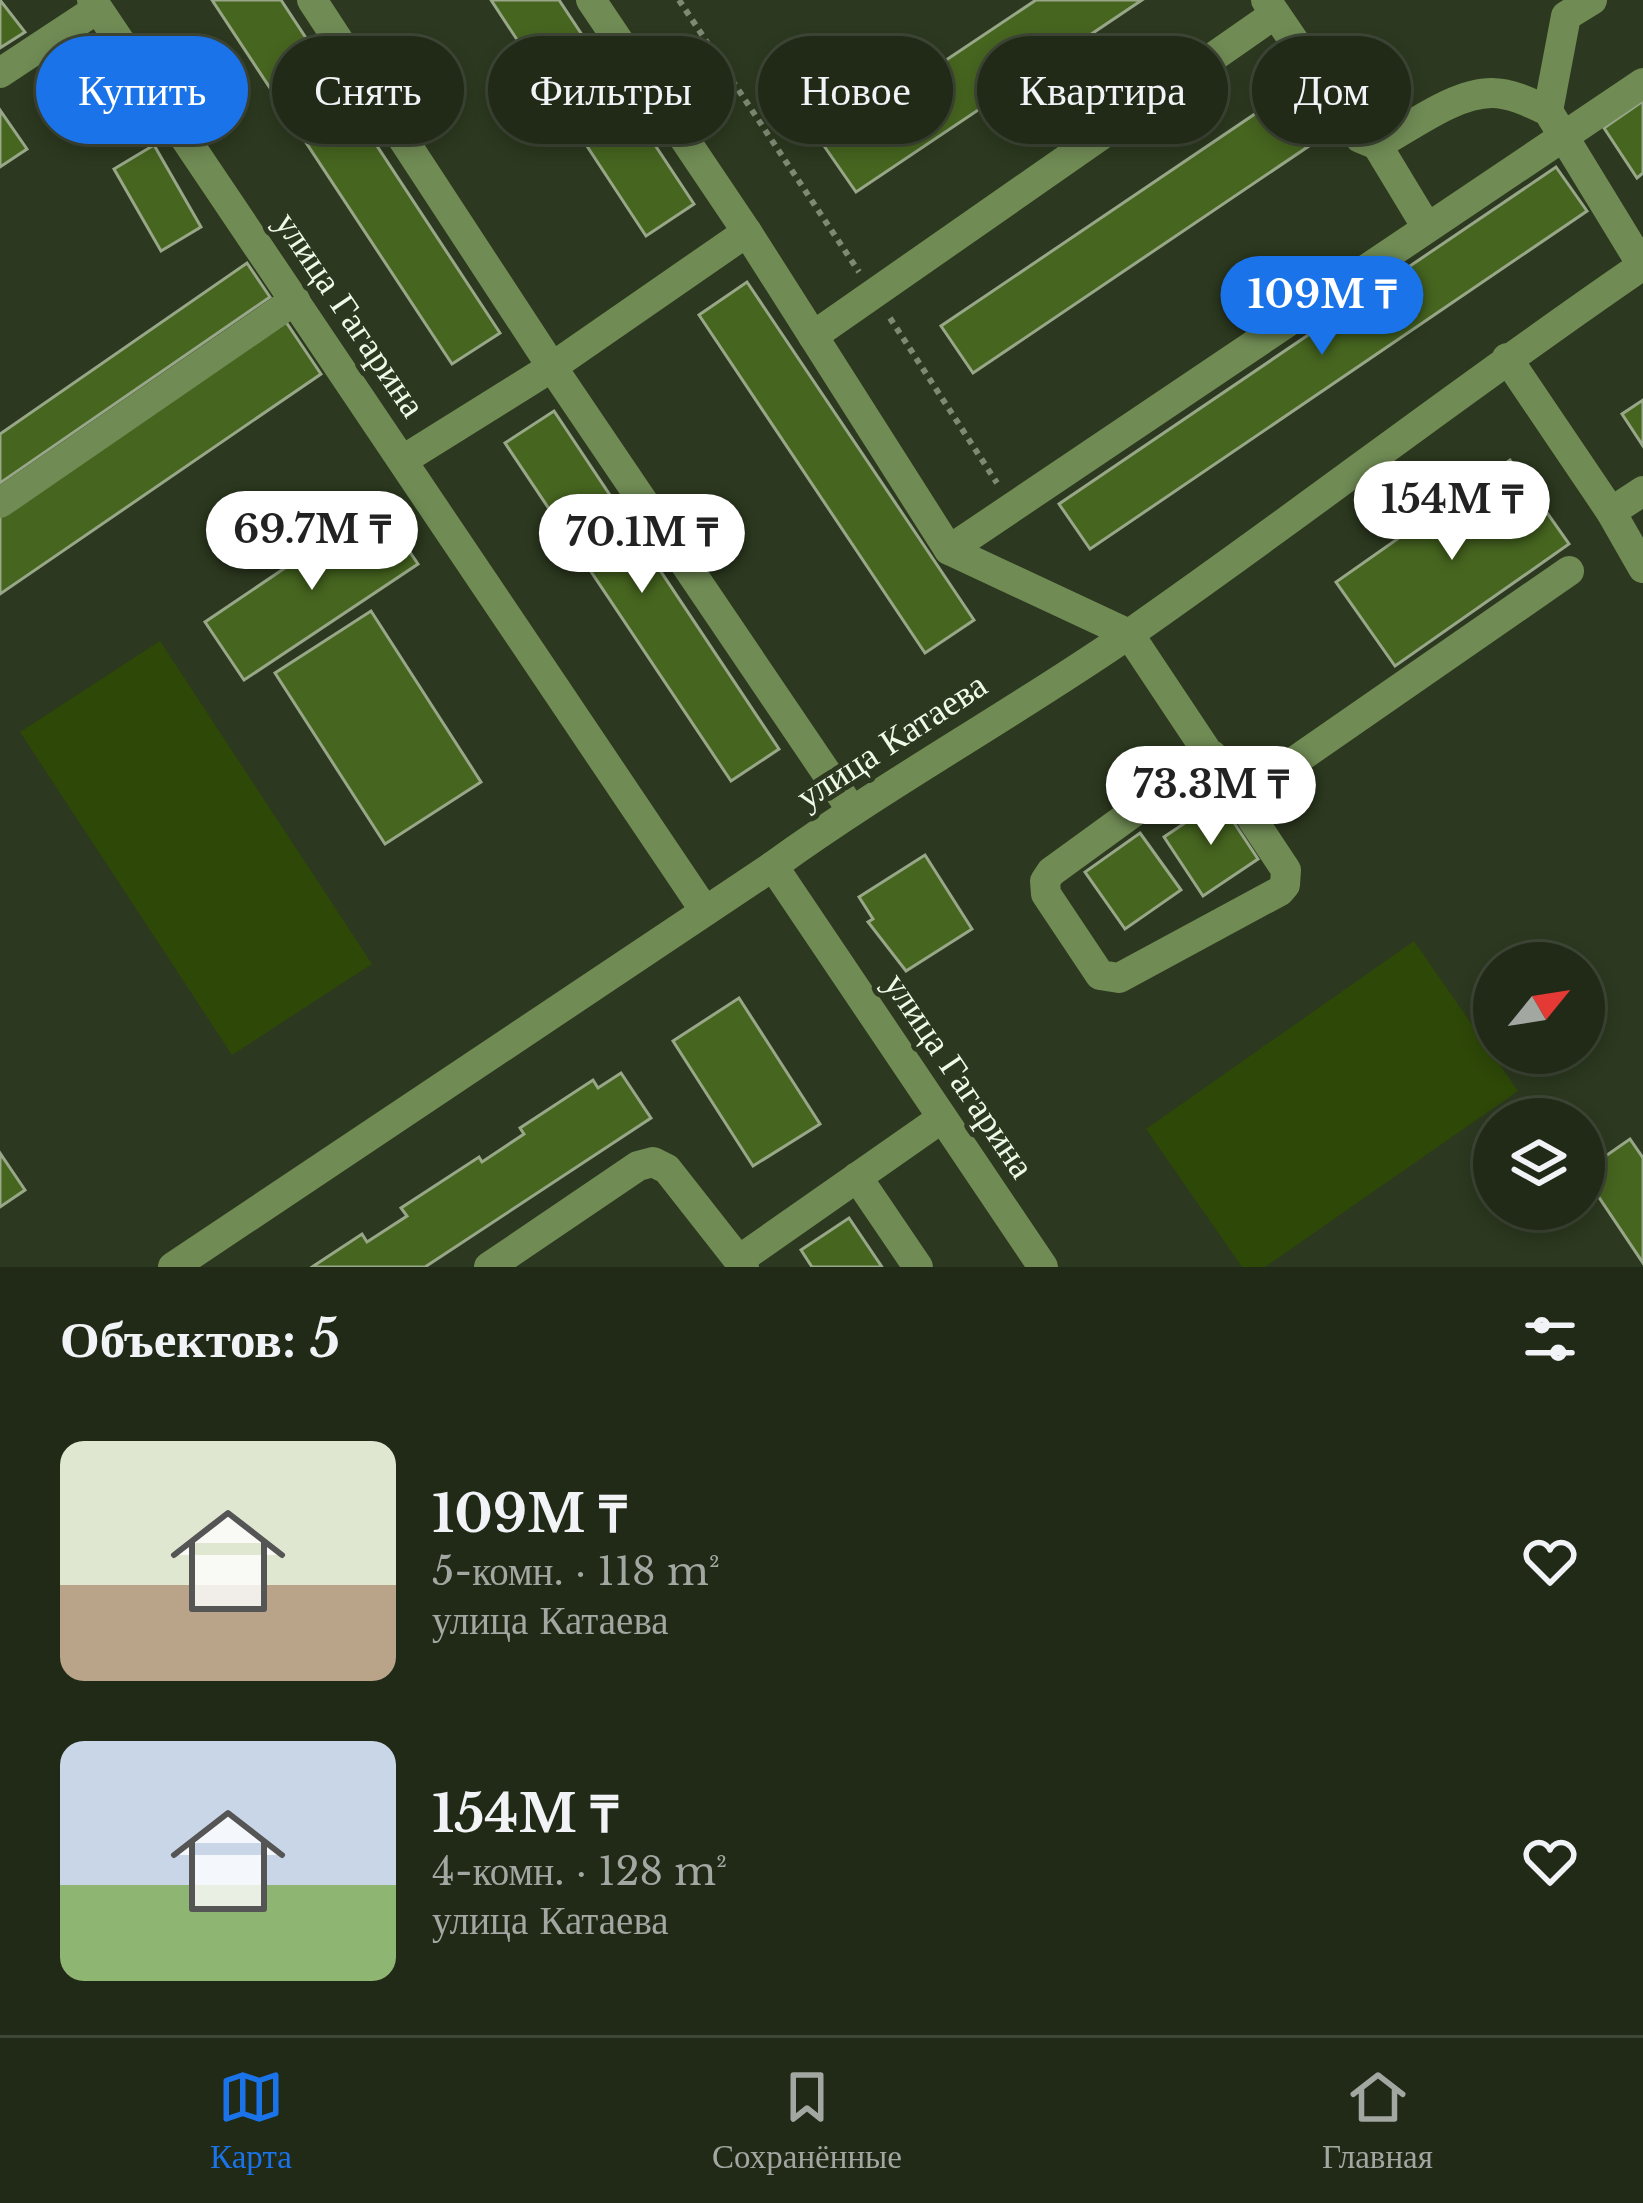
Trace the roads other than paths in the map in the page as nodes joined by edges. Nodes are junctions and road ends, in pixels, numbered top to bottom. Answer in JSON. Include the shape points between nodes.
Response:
{"nodes":[{"id":1,"x":312,"y":0,"type":"edge"},
{"id":2,"x":591,"y":0,"type":"edge"},
{"id":3,"x":1592,"y":0,"type":"edge"},
{"id":4,"x":94,"y":4,"type":"edge"},
{"id":5,"x":1271,"y":7,"type":"edge"},
{"id":6,"x":0,"y":74,"type":"edge"},
{"id":7,"x":1643,"y":83,"type":"edge"},
{"id":8,"x":1556,"y":123,"type":"junction"},
{"id":9,"x":1378,"y":146,"type":"junction"},
{"id":10,"x":1426,"y":226,"type":"junction"},
{"id":11,"x":747,"y":232,"type":"junction"},
{"id":12,"x":1643,"y":265,"type":"edge"},
{"id":13,"x":295,"y":301,"type":"junction"},
{"id":14,"x":813,"y":337,"type":"junction"},
{"id":15,"x":1507,"y":358,"type":"junction"},
{"id":16,"x":552,"y":367,"type":"junction"},
{"id":17,"x":403,"y":460,"type":"junction"},
{"id":18,"x":1643,"y":490,"type":"edge"},
{"id":19,"x":0,"y":503,"type":"edge"},
{"id":20,"x":1611,"y":512,"type":"junction"},
{"id":21,"x":949,"y":550,"type":"junction"},
{"id":22,"x":1643,"y":568,"type":"edge"},
{"id":23,"x":1569,"y":571,"type":"dead end"},
{"id":24,"x":1129,"y":634,"type":"junction"},
{"id":25,"x":1212,"y":755,"type":"junction"},
{"id":26,"x":1240,"y":799,"type":"junction"},
{"id":27,"x":851,"y":809,"type":"junction"},
{"id":28,"x":773,"y":866,"type":"junction"},
{"id":29,"x":705,"y":911,"type":"junction"},
{"id":30,"x":942,"y":1118,"type":"junction"},
{"id":31,"x":857,"y":1177,"type":"junction"},
{"id":32,"x":742,"y":1263,"type":"edge"},
{"id":33,"x":173,"y":1267,"type":"edge"},
{"id":34,"x":489,"y":1267,"type":"edge"},
{"id":35,"x":918,"y":1267,"type":"edge"},
{"id":36,"x":1043,"y":1267,"type":"edge"}],
"edges":[{"from":1,"to":16,"type":"street"},
{"from":2,"to":11,"type":"street"},
{"from":3,"to":8,"type":"street","via":[[1566,16]]},
{"from":4,"to":6,"type":"street"},
{"from":4,"to":13,"type":"street","name":"улица Гагарина"},
{"from":5,"to":9,"type":"street","via":[[1360,138]]},
{"from":5,"to":14,"type":"street"},
{"from":7,"to":8,"type":"street"},
{"from":8,"to":9,"type":"street","via":[[1494,93],[1467,97]]},
{"from":8,"to":10,"type":"street"},
{"from":8,"to":12,"type":"street"},
{"from":9,"to":10,"type":"street"},
{"from":10,"to":21,"type":"street"},
{"from":11,"to":14,"type":"street"},
{"from":11,"to":16,"type":"street"},
{"from":12,"to":15,"type":"street","name":"улица Катаева"},
{"from":13,"to":17,"type":"street","name":"улица Гагарина"},
{"from":13,"to":19,"type":"street"},
{"from":14,"to":21,"type":"street"},
{"from":15,"to":20,"type":"street"},
{"from":15,"to":24,"type":"street","name":"улица Катаева"},
{"from":16,"to":17,"type":"street"},
{"from":16,"to":27,"type":"street"},
{"from":17,"to":29,"type":"street","name":"улица Гагарина"},
{"from":18,"to":20,"type":"street"},
{"from":20,"to":22,"type":"street"},
{"from":21,"to":24,"type":"street"},
{"from":23,"to":26,"type":"street"},
{"from":24,"to":25,"type":"street"},
{"from":24,"to":27,"type":"street","name":"улица Катаева"},
{"from":25,"to":26,"type":"street"},
{"from":25,"to":26,"type":"street","via":[[1046,881],[1046,894],[1100,975],[1119,978],[1286,885],[1286,870]]},
{"from":27,"to":28,"type":"street","name":"улица Катаева"},
{"from":28,"to":29,"type":"street","name":"улица Катаева"},
{"from":28,"to":30,"type":"street","name":"улица Гагарина"},
{"from":29,"to":33,"type":"street","name":"улица Катаева"},
{"from":30,"to":31,"type":"street"},
{"from":30,"to":36,"type":"street","name":"улица Гагарина"},
{"from":31,"to":32,"type":"street"},
{"from":31,"to":35,"type":"street"},
{"from":32,"to":34,"type":"street","via":[[653,1162]]}]}
